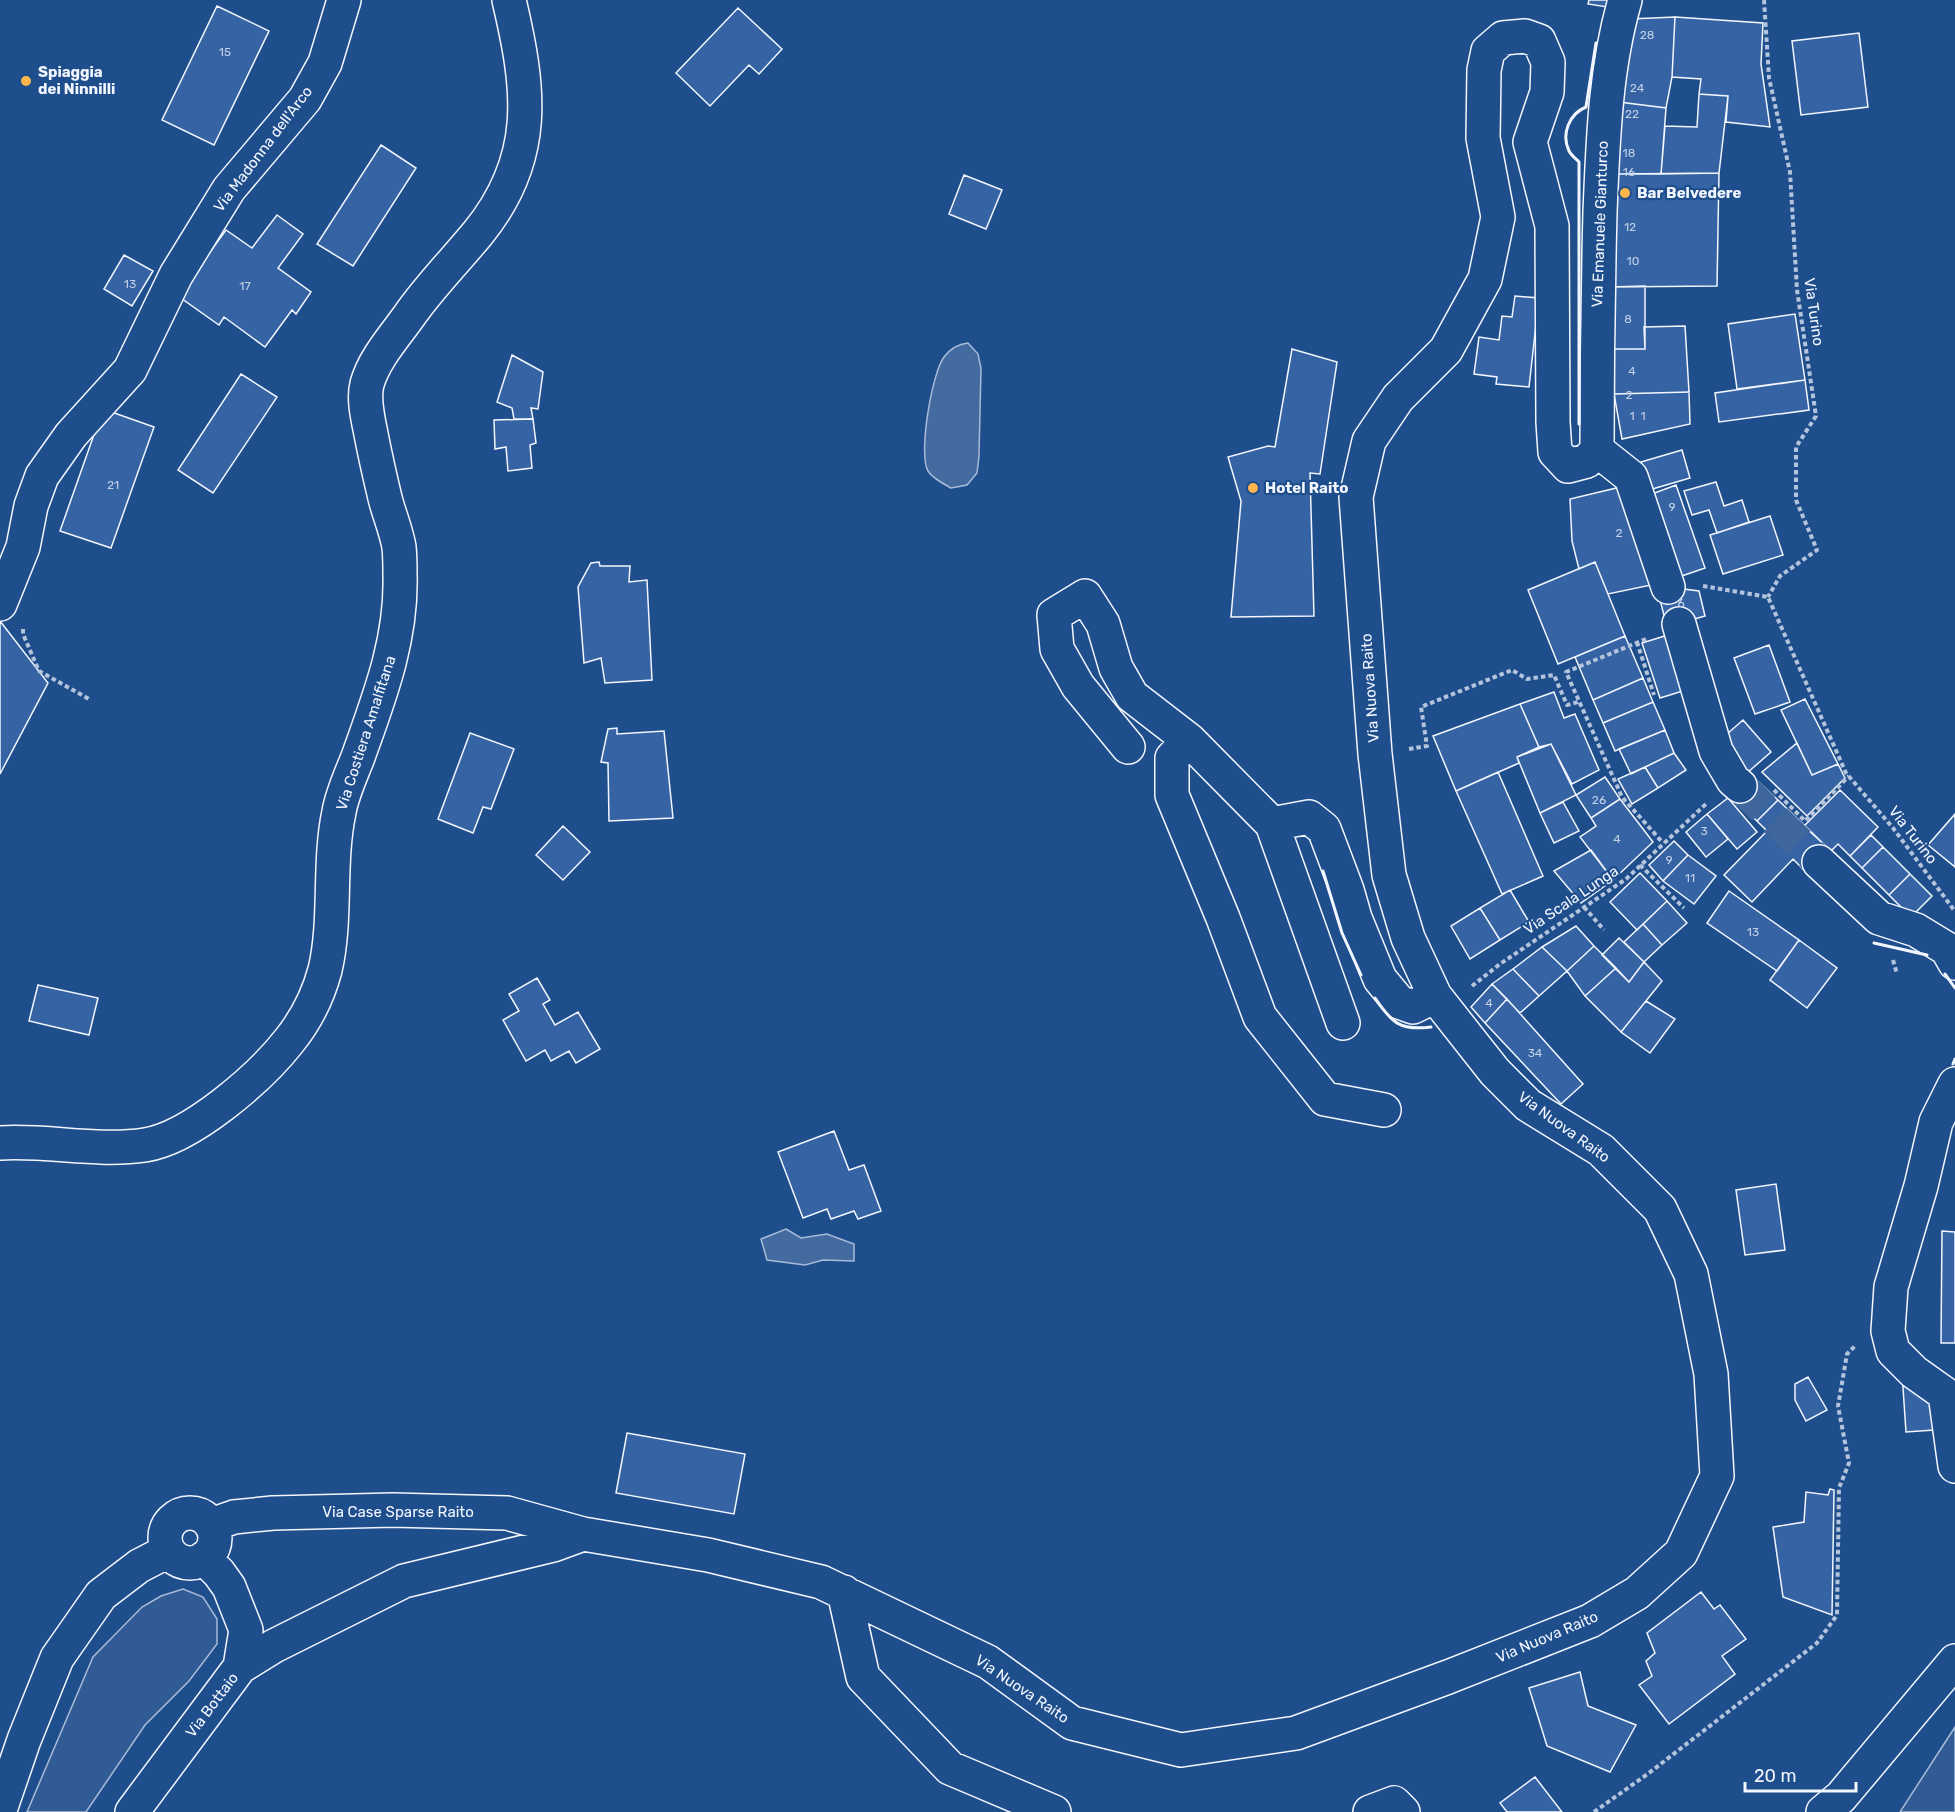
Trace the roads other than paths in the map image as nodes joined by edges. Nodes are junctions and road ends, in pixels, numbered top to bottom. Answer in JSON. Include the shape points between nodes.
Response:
{"nodes":[{"id":1,"x":344,"y":0,"type":"edge"},
{"id":2,"x":509,"y":0,"type":"edge"},
{"id":3,"x":1625,"y":0,"type":"edge"},
{"id":4,"x":1597,"y":450,"type":"junction"},
{"id":5,"x":1667,"y":584,"type":"road end"},
{"id":6,"x":12,"y":614,"type":"edge"},
{"id":7,"x":1680,"y":626,"type":"road end"},
{"id":8,"x":1189,"y":740,"type":"junction"},
{"id":9,"x":1128,"y":747,"type":"dead end"},
{"id":10,"x":1737,"y":783,"type":"tunnel mouth"},
{"id":11,"x":1272,"y":824,"type":"junction"},
{"id":12,"x":1820,"y":862,"type":"tunnel mouth"},
{"id":13,"x":1955,"y":963,"type":"edge"},
{"id":14,"x":1439,"y":1003,"type":"junction"},
{"id":15,"x":1343,"y":1023,"type":"dead end"},
{"id":16,"x":1955,"y":1084,"type":"edge"},
{"id":17,"x":1384,"y":1110,"type":"dead end"},
{"id":18,"x":0,"y":1143,"type":"edge"},
{"id":19,"x":1955,"y":1466,"type":"edge"},
{"id":20,"x":211,"y":1525,"type":"junction"},
{"id":21,"x":583,"y":1534,"type":"junction"},
{"id":22,"x":168,"y":1551,"type":"junction"},
{"id":23,"x":204,"y":1558,"type":"junction"},
{"id":24,"x":844,"y":1592,"type":"junction"},
{"id":25,"x":1955,"y":1661,"type":"edge"},
{"id":26,"x":240,"y":1667,"type":"junction"},
{"id":27,"x":0,"y":1810,"type":"edge"},
{"id":28,"x":132,"y":1812,"type":"edge"},
{"id":29,"x":1054,"y":1812,"type":"edge"},
{"id":30,"x":1370,"y":1812,"type":"edge"},
{"id":31,"x":1403,"y":1812,"type":"edge"},
{"id":32,"x":1823,"y":1812,"type":"edge"}],
"edges":[{"from":1,"to":6,"type":"street","name":"Via Madonna dell'Arco","via":[[325,63],[305,99],[229,189],[176,275],[130,370],[71,435],[42,476],[31,506]]},
{"from":2,"to":18,"type":"street","name":"Via Costiera Amalfitana","via":[[525,99],[525,126],[512,180],[480,230],[418,302],[376,364],[366,386],[374,451],[399,547],[398,621],[384,685],[339,810],[333,855],[331,935],[317,996],[289,1042],[255,1077],[172,1138],[145,1145],[107,1147]]},
{"from":3,"to":4,"type":"street","name":"Via Emanuele Gianturco","via":[[1613,49],[1603,129]]},
{"from":4,"to":5,"type":"street","via":[[1631,477]]},
{"from":4,"to":14,"type":"street","name":"Via Nuova Raito","via":[[1587,461],[1568,466],[1555,452],[1551,226],[1530,142],[1547,92],[1548,62],[1539,41],[1525,36],[1503,38],[1488,51],[1484,70],[1483,138],[1498,217],[1485,279],[1446,350],[1398,398],[1369,441],[1356,498],[1375,754],[1389,875],[1408,938]]},
{"from":7,"to":10,"type":"street","via":[[1716,750]]},
{"from":8,"to":9,"type":"street","via":[[1132,696],[1116,668],[1104,624],[1085,596],[1054,615],[1057,649],[1078,686]]},
{"from":8,"to":11,"type":"street"},
{"from":8,"to":17,"type":"street","via":[[1172,758],[1172,795],[1260,1017],[1325,1100]]},
{"from":11,"to":14,"type":"street","via":[[1309,817],[1324,829],[1380,979],[1399,1002],[1413,1007]]},
{"from":11,"to":15,"type":"street"},
{"from":12,"to":13,"type":"street","via":[[1879,918],[1916,930],[1947,949]]},
{"from":14,"to":24,"type":"street","name":"Via Nuova Raito","via":[[1495,1072],[1528,1105],[1601,1150],[1660,1209],[1691,1274],[1711,1374],[1717,1476],[1681,1553],[1637,1593],[1590,1621],[1448,1677],[1296,1732],[1181,1750],[1072,1723],[988,1662]]},
{"from":16,"to":19,"type":"street","via":[[1936,1122],[1891,1287],[1888,1331],[1893,1350],[1914,1372],[1946,1394]]},
{"from":20,"to":21,"type":"street","name":"Via Case Sparse Raito","via":[[234,1517],[273,1513],[393,1510],[507,1513]]},
{"from":20,"to":22,"type":"street","via":[[198,1514],[181,1514],[173,1519],[165,1534]]},
{"from":20,"to":23,"type":"street","via":[[214,1547]]},
{"from":21,"to":24,"type":"street","name":"Via Nuova Raito","via":[[708,1556],[821,1582]]},
{"from":21,"to":26,"type":"street","via":[[553,1545],[404,1581]]},
{"from":22,"to":23,"type":"street","via":[[188,1563]]},
{"from":22,"to":27,"type":"street","via":[[139,1566],[100,1595],[57,1658]]},
{"from":23,"to":26,"type":"street","name":"Via Bottaio","via":[[229,1587],[246,1630]]},
{"from":24,"to":29,"type":"street","via":[[863,1677],[879,1694],[950,1768]]},
{"from":25,"to":32,"type":"street","via":[[1841,1797]]},
{"from":26,"to":28,"type":"street","name":"Via Bottaio"},
{"from":30,"to":31,"type":"street","via":[[1394,1803]]}]}
